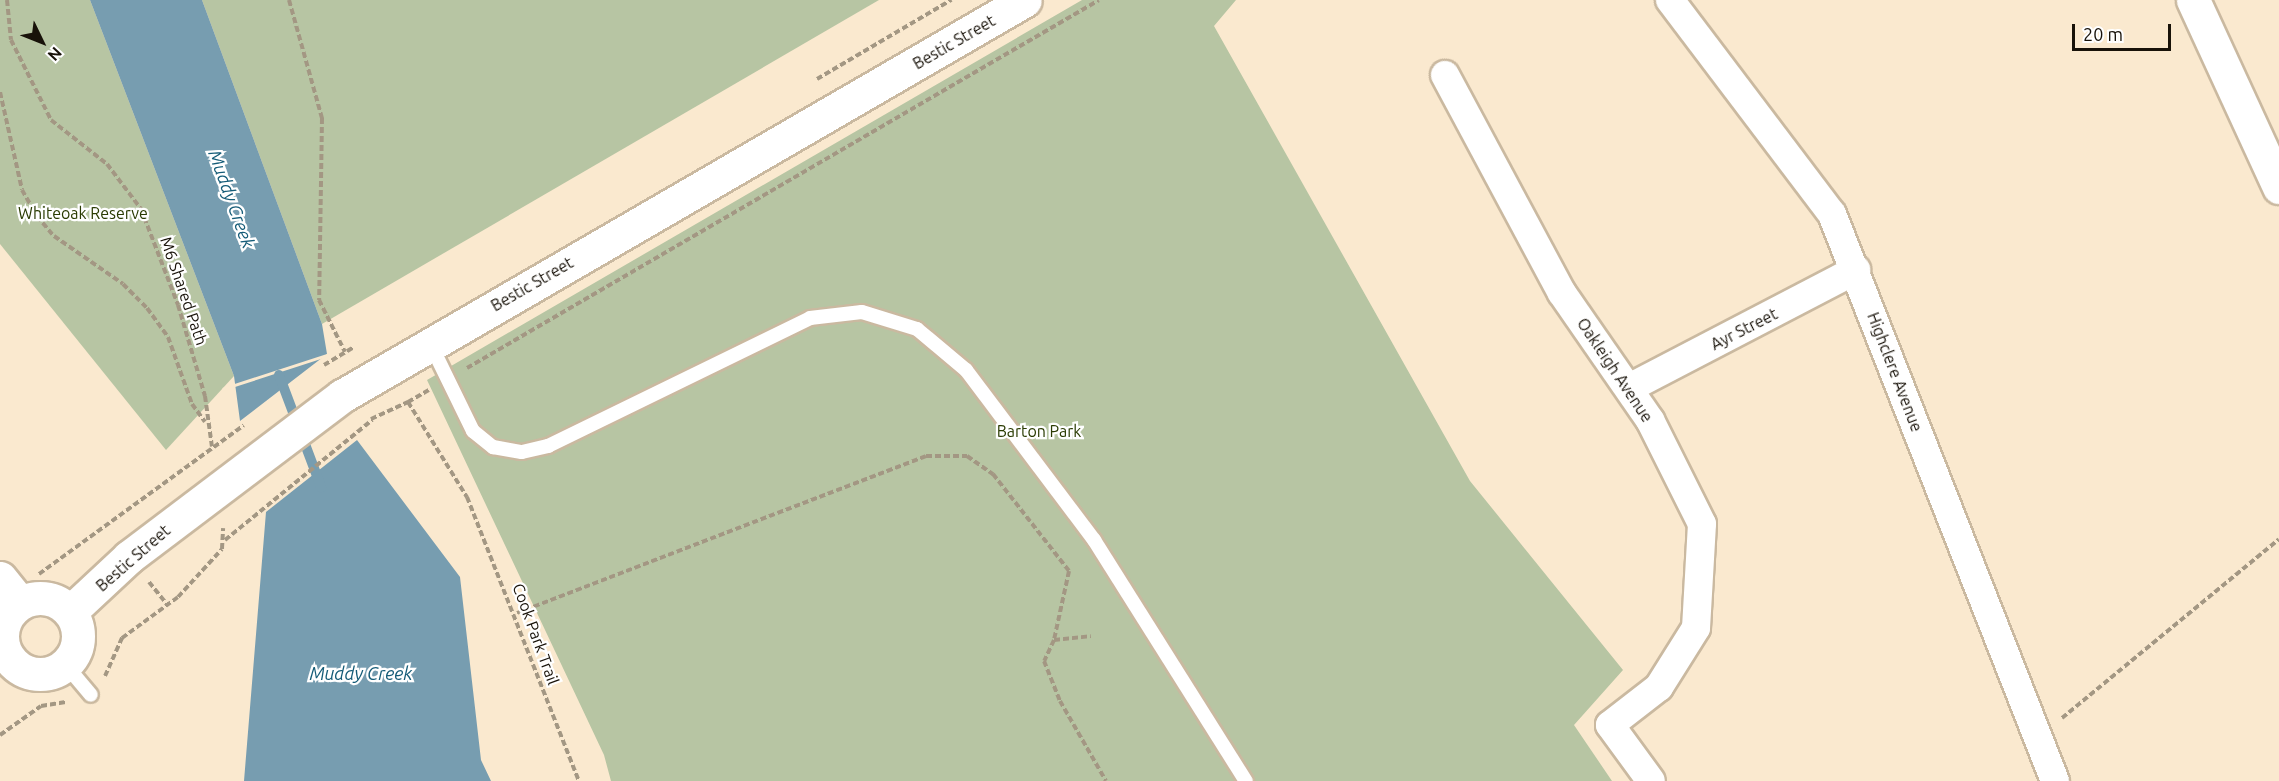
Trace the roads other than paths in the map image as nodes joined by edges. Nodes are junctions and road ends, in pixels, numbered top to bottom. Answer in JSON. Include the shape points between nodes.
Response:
{"nodes":[{"id":1,"x":1025,"y":0,"type":"edge"},
{"id":2,"x":1670,"y":0,"type":"edge"},
{"id":3,"x":2193,"y":0,"type":"edge"},
{"id":4,"x":1445,"y":75,"type":"dead end"},
{"id":5,"x":2279,"y":187,"type":"edge"},
{"id":6,"x":1856,"y":270,"type":"junction"},
{"id":7,"x":430,"y":343,"type":"junction"},
{"id":8,"x":1631,"y":387,"type":"junction"},
{"id":9,"x":0,"y":578,"type":"edge"},
{"id":10,"x":25,"y":601,"type":"junction"},
{"id":11,"x":70,"y":612,"type":"junction"},
{"id":12,"x":5,"y":661,"type":"edge"},
{"id":13,"x":65,"y":664,"type":"junction"},
{"id":14,"x":91,"y":695,"type":"road end"},
{"id":15,"x":1245,"y":781,"type":"edge"},
{"id":16,"x":1651,"y":781,"type":"edge"},
{"id":17,"x":2055,"y":781,"type":"edge"}],
"edges":[{"from":1,"to":7,"type":"main road","name":"Bestic Street"},
{"from":2,"to":6,"type":"street","name":"Highclere Avenue","via":[[1832,214]]},
{"from":3,"to":5,"type":"main road"},
{"from":4,"to":8,"type":"street","name":"Oakleigh Avenue","via":[[1562,293]]},
{"from":6,"to":8,"type":"street","name":"Ayr Street"},
{"from":6,"to":17,"type":"street","name":"Highclere Avenue"},
{"from":7,"to":11,"type":"main road","name":"Bestic Street","via":[[342,396],[252,463],[129,557]]},
{"from":7,"to":15,"type":"lane","via":[[473,431],[493,447],[522,453],[548,446],[810,318],[862,312],[916,329],[966,370],[1094,540]]},
{"from":8,"to":16,"type":"street","name":"Oakleigh Avenue","via":[[1702,524],[1696,628],[1659,687],[1610,725]]},
{"from":9,"to":10,"type":"main road"},
{"from":10,"to":11,"type":"main road","via":[[52,600]]},
{"from":10,"to":12,"type":"main road","via":[[2,635]]},
{"from":11,"to":13,"type":"main road","via":[[78,639]]},
{"from":12,"to":13,"type":"main road","via":[[43,674]]},
{"from":13,"to":14,"type":"lane"}]}
